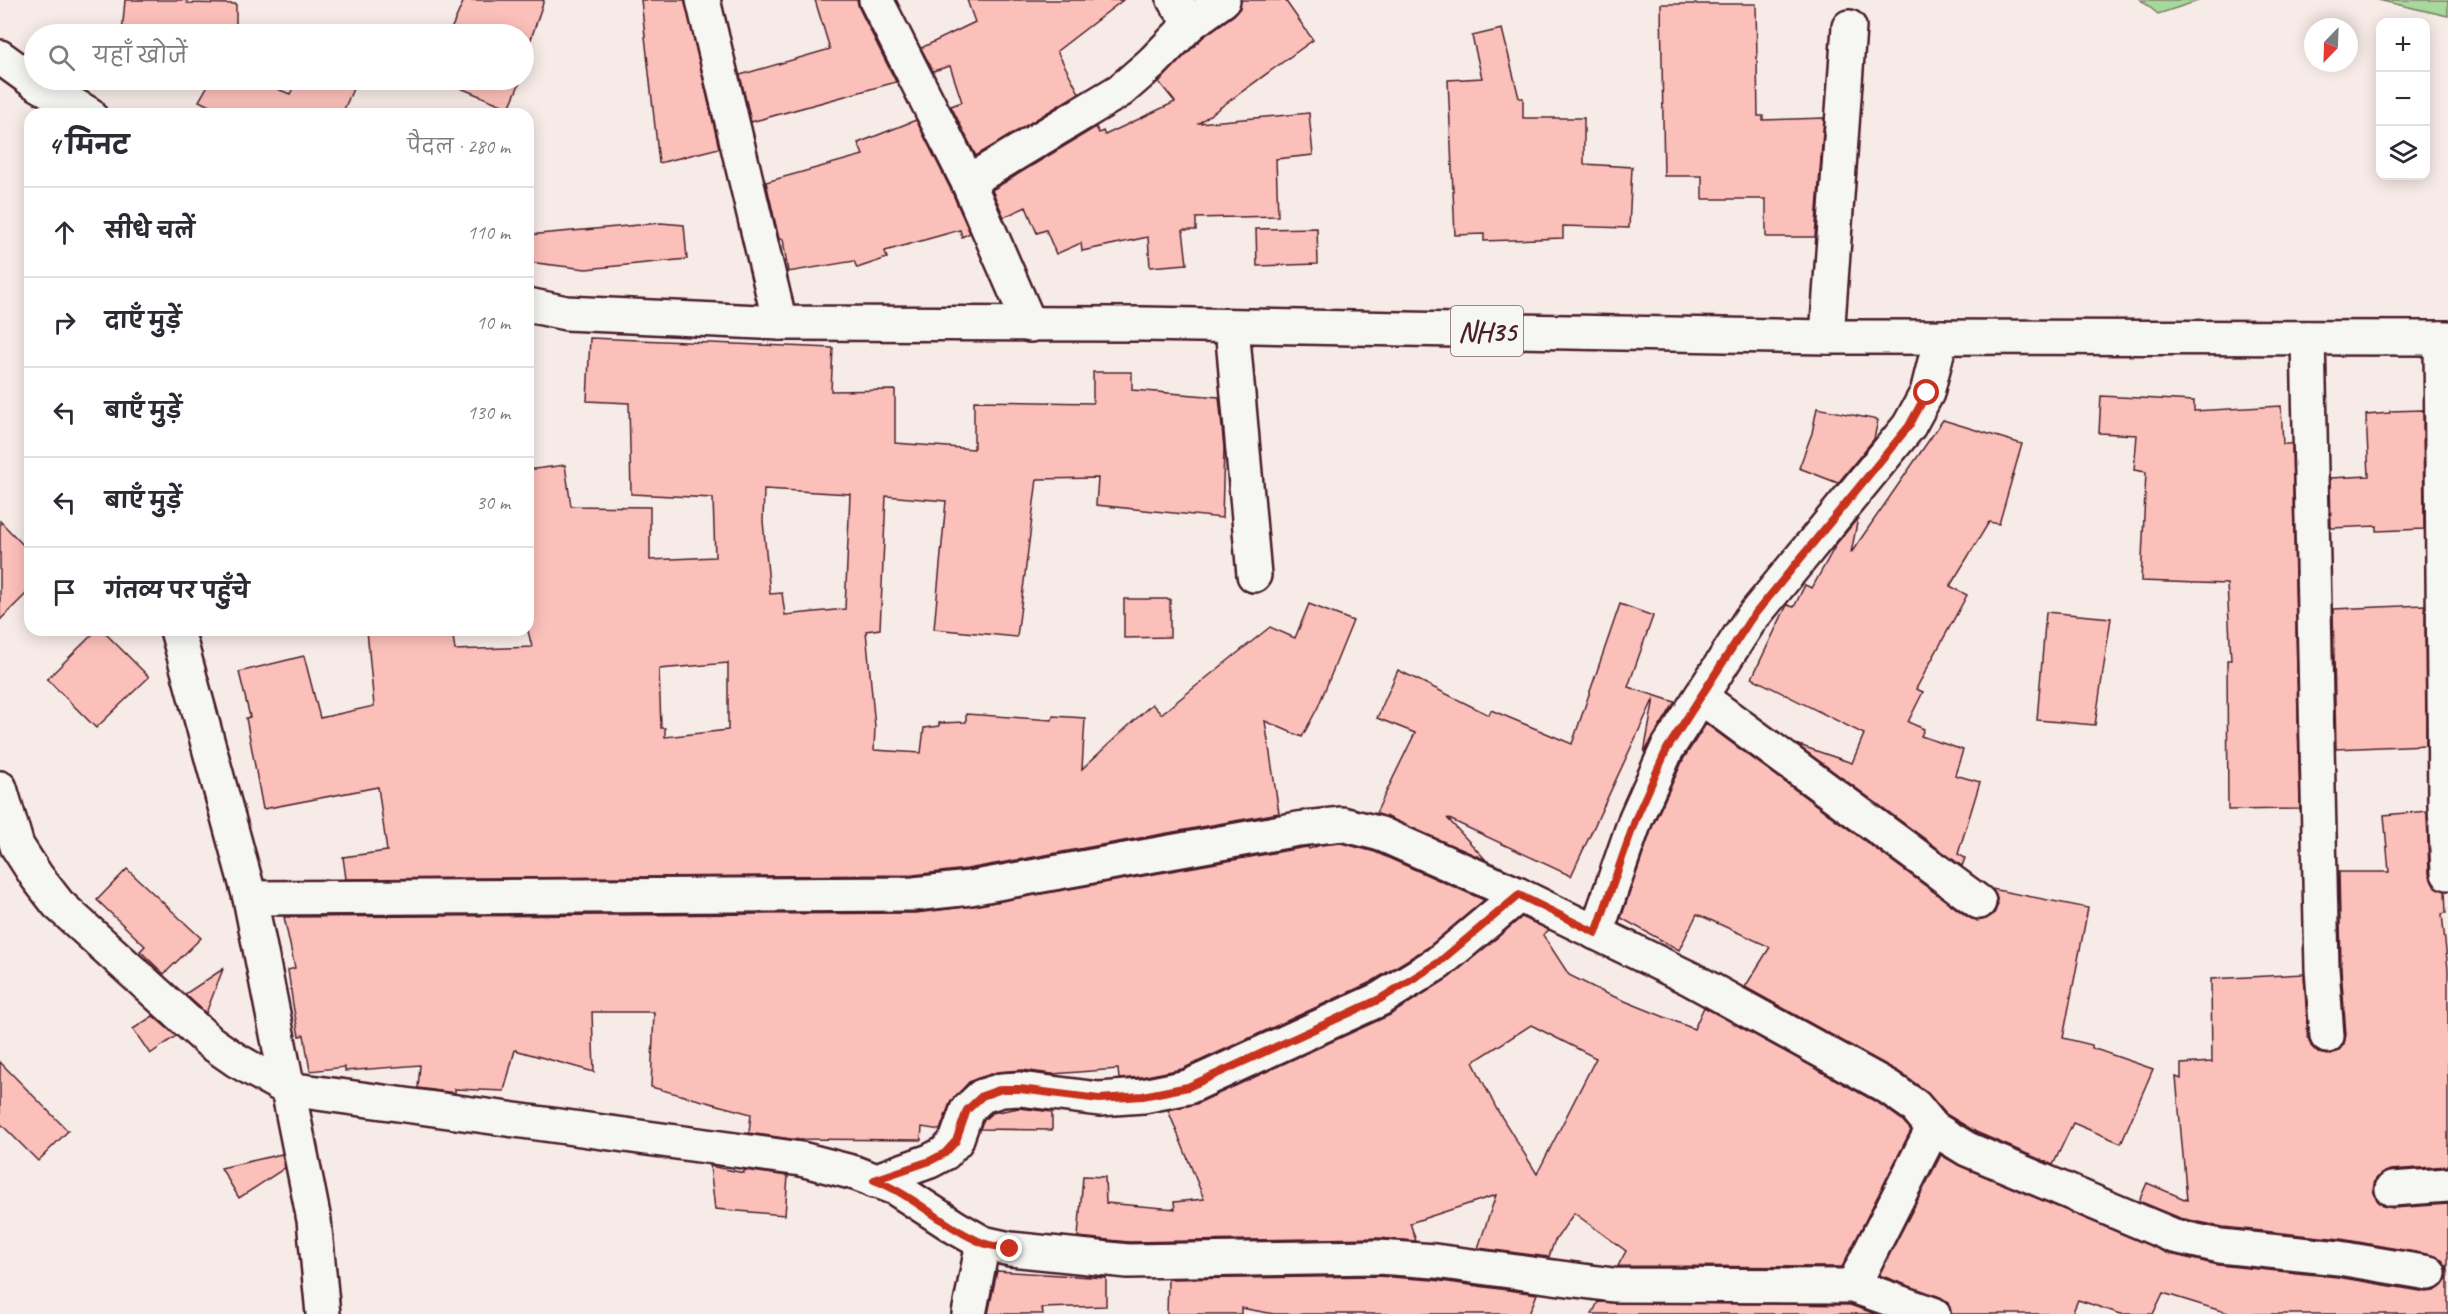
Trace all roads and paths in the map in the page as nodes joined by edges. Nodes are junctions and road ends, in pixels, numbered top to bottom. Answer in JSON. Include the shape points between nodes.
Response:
{"nodes":[{"id":1,"x":703,"y":0,"type":"edge"},
{"id":2,"x":876,"y":0,"type":"edge"},
{"id":3,"x":1223,"y":0,"type":"edge"},
{"id":4,"x":1182,"y":11,"type":"edge"},
{"id":5,"x":1849,"y":27,"type":"dead end"},
{"id":6,"x":0,"y":57,"type":"edge"},
{"id":7,"x":24,"y":74,"type":"edge"},
{"id":8,"x":48,"y":90,"type":"edge"},
{"id":9,"x":79,"y":108,"type":"edge"},
{"id":10,"x":968,"y":182,"type":"junction"},
{"id":11,"x":534,"y":306,"type":"edge"},
{"id":12,"x":780,"y":323,"type":"junction"},
{"id":13,"x":1030,"y":325,"type":"junction"},
{"id":14,"x":1232,"y":327,"type":"junction"},
{"id":15,"x":1827,"y":337,"type":"junction"},
{"id":16,"x":1941,"y":337,"type":"junction"},
{"id":17,"x":2308,"y":338,"type":"junction"},
{"id":18,"x":2445,"y":338,"type":"edge"},
{"id":19,"x":1254,"y":575,"type":"dead end"},
{"id":20,"x":179,"y":636,"type":"edge"},
{"id":21,"x":1701,"y":697,"type":"junction"},
{"id":22,"x":0,"y":788,"type":"edge"},
{"id":23,"x":2448,"y":873,"type":"edge"},
{"id":24,"x":1519,"y":895,"type":"junction"},
{"id":25,"x":250,"y":898,"type":"junction"},
{"id":26,"x":1978,"y":902,"type":"dead end"},
{"id":27,"x":1596,"y":933,"type":"junction"},
{"id":28,"x":2327,"y":1036,"type":"dead end"},
{"id":29,"x":288,"y":1089,"type":"junction"},
{"id":30,"x":1933,"y":1128,"type":"junction"},
{"id":31,"x":874,"y":1180,"type":"junction"},
{"id":32,"x":2448,"y":1185,"type":"edge"},
{"id":33,"x":2392,"y":1189,"type":"dead end"},
{"id":34,"x":983,"y":1243,"type":"junction"},
{"id":35,"x":2429,"y":1273,"type":"dead end"},
{"id":36,"x":1853,"y":1286,"type":"junction"},
{"id":37,"x":323,"y":1314,"type":"edge"},
{"id":38,"x":969,"y":1314,"type":"edge"},
{"id":39,"x":1933,"y":1314,"type":"edge"}],
"edges":[{"from":1,"to":12,"type":"main road"},
{"from":2,"to":10,"type":"main road"},
{"from":3,"to":4,"type":"main road"},
{"from":4,"to":10,"type":"main road","via":[[1152,63],[1121,90]]},
{"from":5,"to":15,"type":"main road"},
{"from":6,"to":7,"type":"main road"},
{"from":8,"to":9,"type":"main road"},
{"from":10,"to":13,"type":"main road"},
{"from":11,"to":12,"type":"main road","number":"NH35","via":[[566,312]]},
{"from":12,"to":13,"type":"main road","number":"NH35"},
{"from":13,"to":14,"type":"main road","number":"NH35"},
{"from":14,"to":15,"type":"main road","number":"NH35"},
{"from":14,"to":19,"type":"main road"},
{"from":15,"to":16,"type":"main road","number":"NH35"},
{"from":16,"to":17,"type":"main road","number":"NH35"},
{"from":16,"to":21,"type":"main road","via":[[1927,393],[1909,426],[1750,620]]},
{"from":17,"to":18,"type":"main road","number":"NH35"},
{"from":17,"to":28,"type":"main road","via":[[2322,969]]},
{"from":18,"to":23,"type":"main road","via":[[2444,773]]},
{"from":20,"to":25,"type":"main road"},
{"from":21,"to":26,"type":"main road"},
{"from":21,"to":27,"type":"main road","via":[[1667,749],[1636,818]]},
{"from":22,"to":29,"type":"main road","via":[[17,846],[58,904],[210,1042]]},
{"from":24,"to":25,"type":"main road","via":[[1380,834],[1342,824],[970,888],[914,894]]},
{"from":24,"to":27,"type":"main road"},
{"from":24,"to":31,"type":"main road","via":[[1438,963],[1380,999],[1188,1087],[1099,1099],[1002,1089],[982,1096],[967,1110],[956,1141],[945,1153]]},
{"from":25,"to":29,"type":"main road"},
{"from":27,"to":30,"type":"main road","via":[[1691,979],[1888,1087],[1915,1106]]},
{"from":29,"to":31,"type":"main road","via":[[801,1159]]},
{"from":29,"to":37,"type":"main road","via":[[314,1220]]},
{"from":30,"to":35,"type":"main road","via":[[1966,1149],[2174,1236],[2220,1246],[2339,1257]]},
{"from":30,"to":36,"type":"main road"},
{"from":31,"to":34,"type":"main road","via":[[895,1188]]},
{"from":32,"to":33,"type":"main road"},
{"from":34,"to":36,"type":"main road","via":[[1128,1261],[1378,1257],[1613,1285]]},
{"from":34,"to":38,"type":"main road"},
{"from":36,"to":39,"type":"main road"}]}
